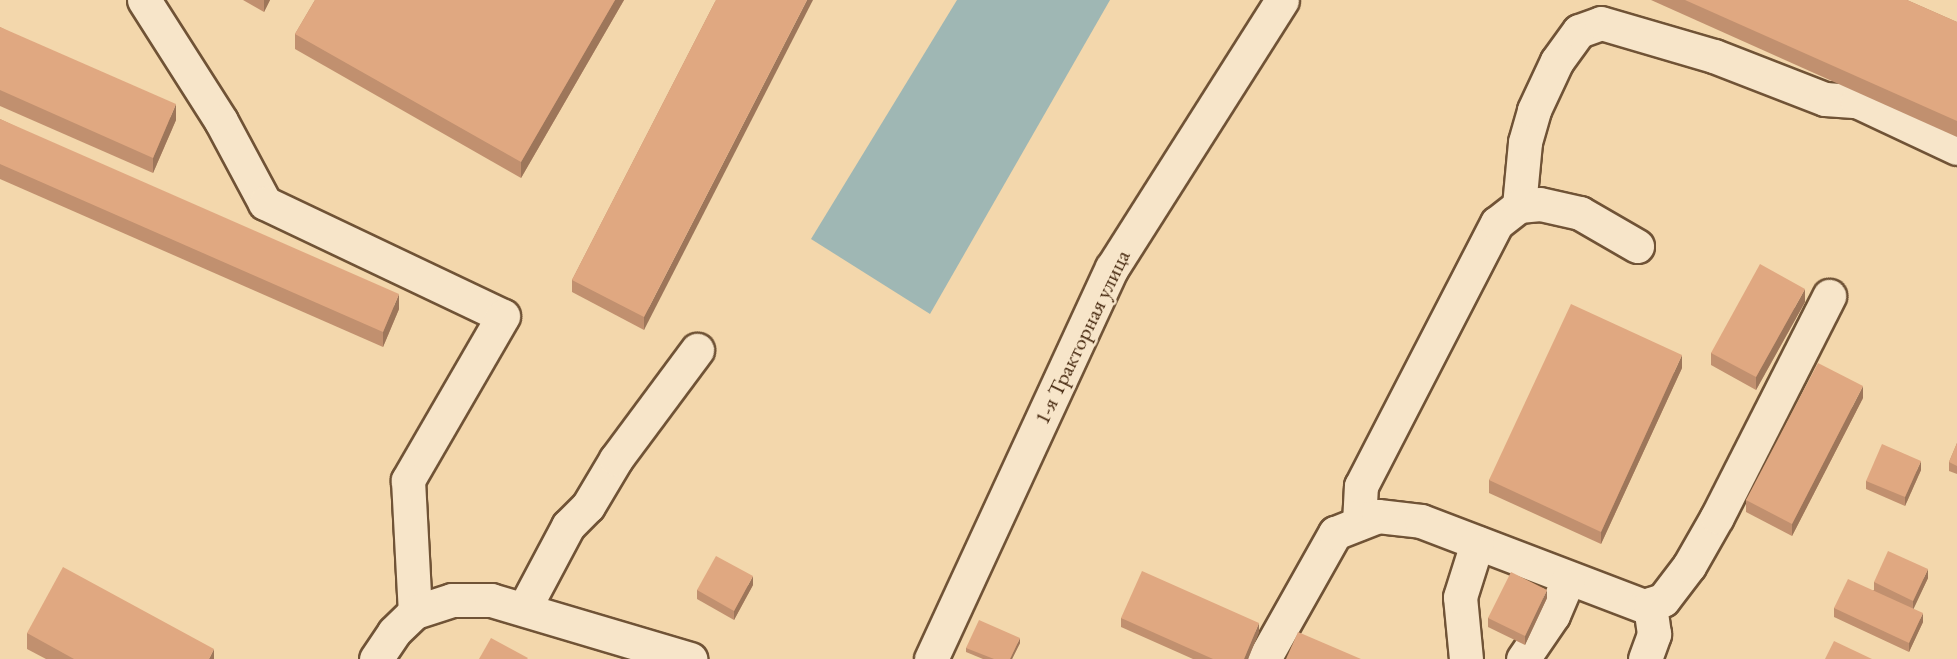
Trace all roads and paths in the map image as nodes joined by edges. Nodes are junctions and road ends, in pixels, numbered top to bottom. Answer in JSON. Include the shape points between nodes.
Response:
{"nodes":[{"id":1,"x":144,"y":0,"type":"edge"},
{"id":2,"x":1282,"y":0,"type":"edge"},
{"id":3,"x":1957,"y":148,"type":"edge"},
{"id":4,"x":1519,"y":206,"type":"junction"},
{"id":5,"x":1637,"y":246,"type":"dead end"},
{"id":6,"x":1829,"y":296,"type":"dead end"},
{"id":7,"x":697,"y":350,"type":"dead end"},
{"id":8,"x":1359,"y":523,"type":"junction"},
{"id":9,"x":1477,"y":543,"type":"junction"},
{"id":10,"x":1568,"y":580,"type":"junction"},
{"id":11,"x":1650,"y":604,"type":"junction"},
{"id":12,"x":525,"y":608,"type":"junction"},
{"id":13,"x":415,"y":612,"type":"junction"},
{"id":14,"x":376,"y":659,"type":"edge"},
{"id":15,"x":690,"y":659,"type":"edge"},
{"id":16,"x":932,"y":659,"type":"edge"},
{"id":17,"x":1264,"y":659,"type":"edge"},
{"id":18,"x":1466,"y":659,"type":"edge"},
{"id":19,"x":1523,"y":659,"type":"edge"},
{"id":20,"x":1645,"y":659,"type":"edge"}],
"edges":[{"from":1,"to":13,"type":"street","via":[[221,121],[265,203],[503,316],[408,480]]},
{"from":2,"to":16,"type":"street","name":"1-я Тракторная улица","via":[[1112,268]]},
{"from":3,"to":4,"type":"street","via":[[1857,100],[1825,99],[1714,56],[1600,23],[1579,32],[1557,62],[1534,110],[1525,141]]},
{"from":4,"to":5,"type":"street","via":[[1540,204],[1580,213]]},
{"from":4,"to":8,"type":"street","via":[[1497,224],[1361,486]]},
{"from":6,"to":11,"type":"street","via":[[1689,566],[1663,600]]},
{"from":7,"to":12,"type":"street","via":[[615,459],[588,506],[568,526]]},
{"from":8,"to":9,"type":"street","via":[[1378,516],[1421,521]]},
{"from":8,"to":17,"type":"street","via":[[1335,533]]},
{"from":9,"to":10,"type":"street"},
{"from":9,"to":18,"type":"street","via":[[1460,597]]},
{"from":10,"to":11,"type":"street","via":[[1644,606]]},
{"from":10,"to":19,"type":"street","via":[[1553,615]]},
{"from":11,"to":20,"type":"street","via":[[1654,634]]},
{"from":12,"to":13,"type":"street","via":[[491,600],[452,600]]},
{"from":12,"to":15,"type":"street"},
{"from":13,"to":14,"type":"street","via":[[394,632]]}]}
